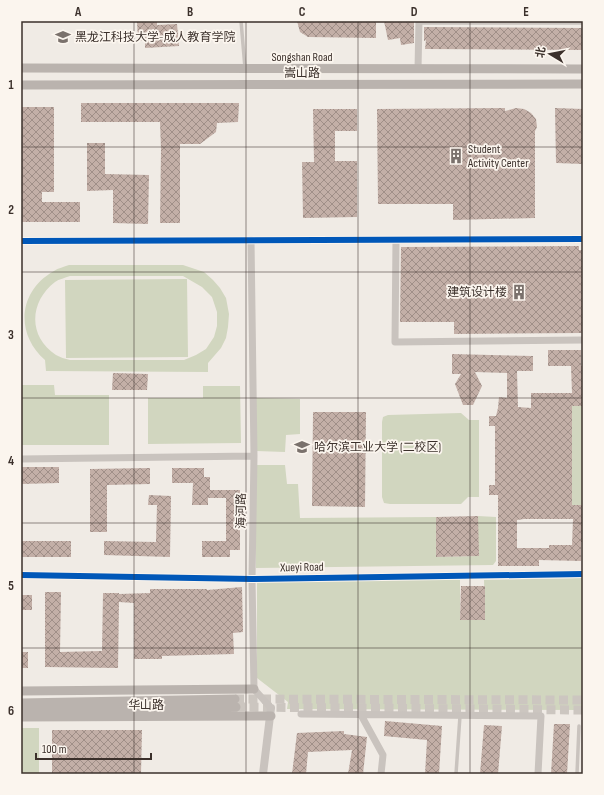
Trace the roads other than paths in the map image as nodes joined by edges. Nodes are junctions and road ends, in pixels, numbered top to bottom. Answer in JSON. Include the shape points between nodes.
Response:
{"nodes":[{"id":1,"x":241,"y":21,"type":"edge"},
{"id":2,"x":419,"y":22,"type":"edge"},
{"id":3,"x":583,"y":23,"type":"edge"},
{"id":4,"x":21,"y":68,"type":"edge"},
{"id":5,"x":245,"y":69,"type":"junction"},
{"id":6,"x":418,"y":69,"type":"junction"},
{"id":7,"x":583,"y":69,"type":"edge"},
{"id":8,"x":583,"y":84,"type":"edge"},
{"id":9,"x":21,"y":85,"type":"edge"},
{"id":10,"x":583,"y":239,"type":"edge"},
{"id":11,"x":251,"y":240,"type":"junction"},
{"id":12,"x":396,"y":240,"type":"junction"},
{"id":13,"x":21,"y":241,"type":"edge"},
{"id":14,"x":583,"y":340,"type":"edge"},
{"id":15,"x":254,"y":456,"type":"junction"},
{"id":16,"x":21,"y":459,"type":"edge"},
{"id":17,"x":583,"y":574,"type":"edge"},
{"id":18,"x":21,"y":575,"type":"edge"},
{"id":19,"x":252,"y":579,"type":"junction"},
{"id":20,"x":254,"y":689,"type":"junction"},
{"id":21,"x":21,"y":691,"type":"edge"},
{"id":22,"x":21,"y":703,"type":"edge"},
{"id":23,"x":21,"y":710,"type":"edge"},
{"id":24,"x":271,"y":712,"type":"junction"},
{"id":25,"x":301,"y":714,"type":"dead end"},
{"id":26,"x":361,"y":715,"type":"junction"},
{"id":27,"x":460,"y":716,"type":"junction"},
{"id":28,"x":21,"y":717,"type":"edge"},
{"id":29,"x":579,"y":726,"type":"dead end"},
{"id":30,"x":263,"y":774,"type":"edge"},
{"id":31,"x":381,"y":774,"type":"edge"},
{"id":32,"x":456,"y":774,"type":"edge"},
{"id":33,"x":538,"y":774,"type":"edge"},
{"id":34,"x":576,"y":774,"type":"edge"}],
"edges":[{"from":1,"to":5,"type":"lane"},
{"from":2,"to":3,"type":"lane"},
{"from":2,"to":6,"type":"street"},
{"from":4,"to":5,"type":"main road","name":"Songshan Road"},
{"from":5,"to":6,"type":"main road","name":"Songshan Road"},
{"from":6,"to":7,"type":"main road","name":"Songshan Road"},
{"from":8,"to":9,"type":"main road","name":"嵩山路"},
{"from":10,"to":12,"type":"street"},
{"from":11,"to":12,"type":"street"},
{"from":11,"to":13,"type":"street"},
{"from":11,"to":15,"type":"street","name":"海河路"},
{"from":12,"to":14,"type":"street","via":[[396,342]]},
{"from":15,"to":16,"type":"street"},
{"from":15,"to":19,"type":"street","name":"海河路"},
{"from":17,"to":19,"type":"street","name":"Xueyi Road"},
{"from":18,"to":19,"type":"street","name":"Xueyi Road"},
{"from":19,"to":20,"type":"street","name":"海河路"},
{"from":20,"to":21,"type":"main road"},
{"from":20,"to":24,"type":"street"},
{"from":22,"to":23,"type":"main road","name":"华山路","via":[[236,703]]},
{"from":24,"to":28,"type":"main road","name":"华山路"},
{"from":24,"to":30,"type":"street"},
{"from":25,"to":26,"type":"street"},
{"from":26,"to":27,"type":"street"},
{"from":26,"to":31,"type":"street","via":[[383,754]]},
{"from":27,"to":32,"type":"lane"},
{"from":27,"to":33,"type":"street","via":[[541,716]]},
{"from":29,"to":34,"type":"lane"}]}
